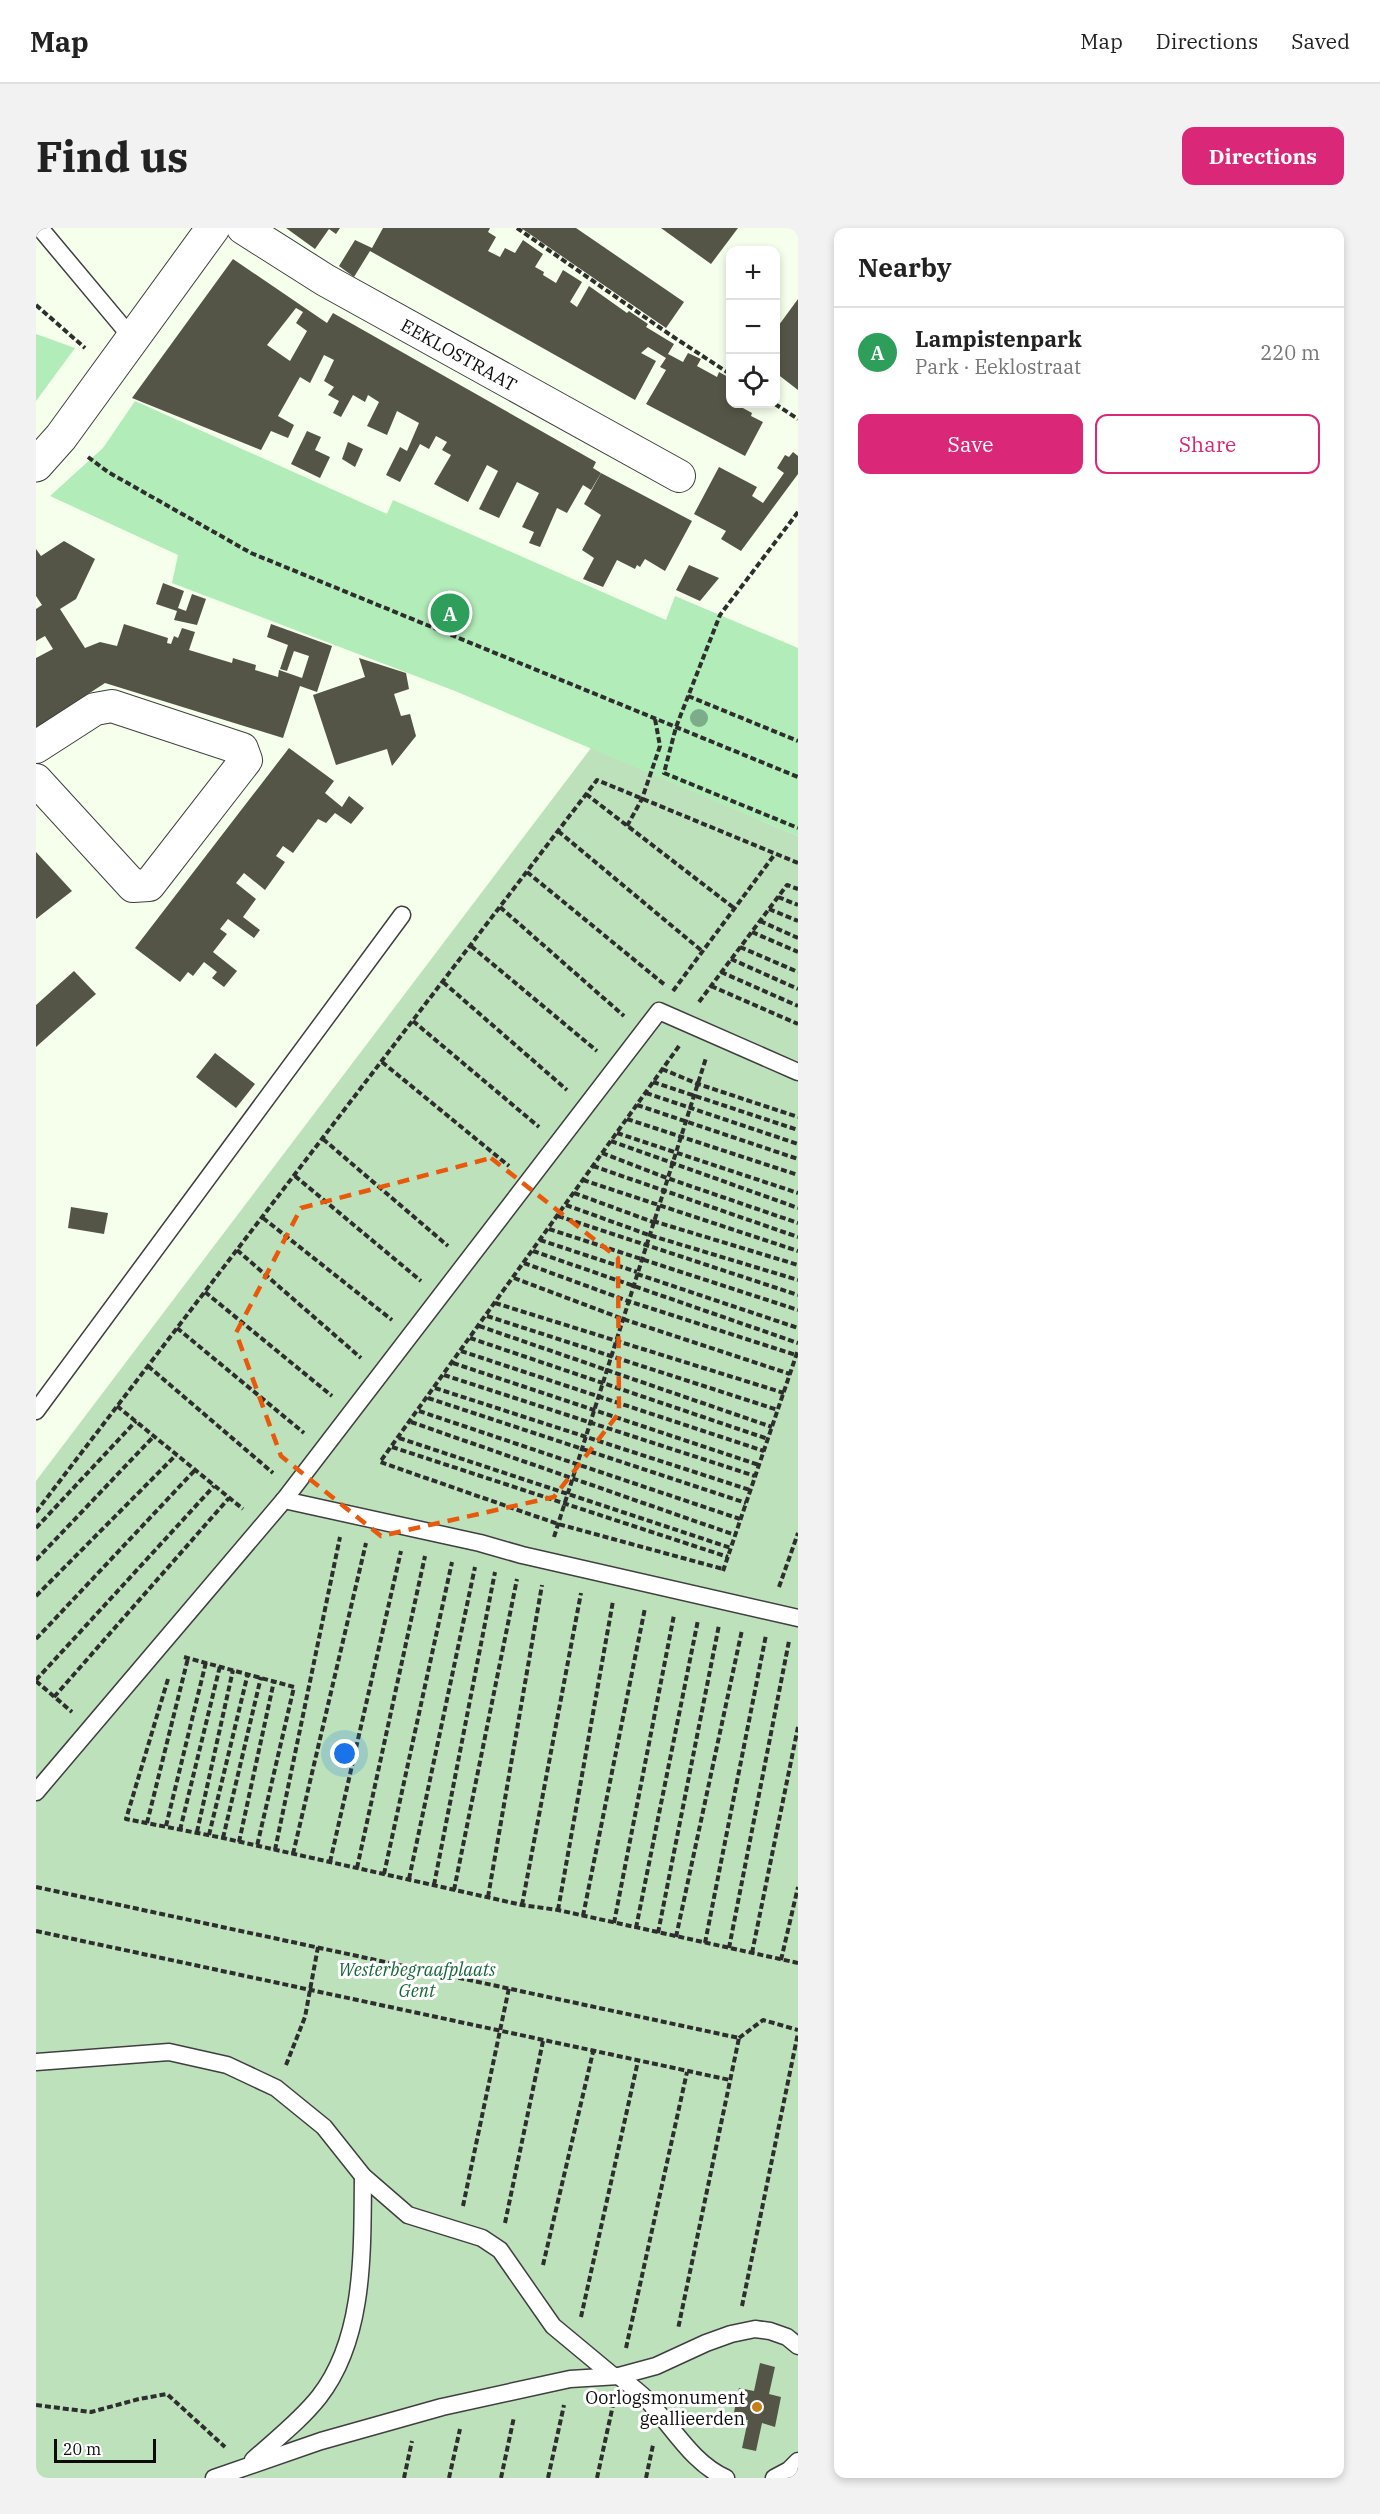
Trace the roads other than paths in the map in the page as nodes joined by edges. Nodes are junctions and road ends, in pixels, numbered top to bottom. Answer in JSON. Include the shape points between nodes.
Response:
{"nodes":[{"id":1,"x":40,"y":228,"type":"edge"},
{"id":2,"x":213,"y":228,"type":"edge"},
{"id":3,"x":243,"y":228,"type":"edge"},
{"id":4,"x":132,"y":338,"type":"junction"},
{"id":5,"x":36,"y":465,"type":"edge"},
{"id":6,"x":679,"y":476,"type":"dead end"},
{"id":7,"x":36,"y":747,"type":"edge"},
{"id":8,"x":36,"y":780,"type":"edge"},
{"id":9,"x":402,"y":915,"type":"dead end"},
{"id":10,"x":798,"y":1072,"type":"edge"},
{"id":11,"x":36,"y":1411,"type":"edge"},
{"id":12,"x":288,"y":1495,"type":"junction"},
{"id":13,"x":796,"y":1617,"type":"edge"},
{"id":14,"x":36,"y":1791,"type":"edge"},
{"id":15,"x":36,"y":2062,"type":"edge"},
{"id":16,"x":363,"y":2176,"type":"junction"},
{"id":17,"x":798,"y":2346,"type":"edge"},
{"id":18,"x":616,"y":2376,"type":"junction"},
{"id":19,"x":798,"y":2461,"type":"edge"},
{"id":20,"x":245,"y":2467,"type":"junction"},
{"id":21,"x":214,"y":2478,"type":"edge"},
{"id":22,"x":726,"y":2478,"type":"edge"},
{"id":23,"x":774,"y":2478,"type":"edge"}],
"edges":[{"from":1,"to":4,"type":"lane"},
{"from":2,"to":4,"type":"street"},
{"from":3,"to":6,"type":"street","name":"EEKLOSTRAAT","via":[[325,280]]},
{"from":4,"to":5,"type":"street","via":[[61,437]]},
{"from":7,"to":8,"type":"street","via":[[95,709],[112,706],[242,749],[246,760],[149,885],[133,886]]},
{"from":9,"to":11,"type":"lane"},
{"from":10,"to":12,"type":"lane","via":[[659,1011]]},
{"from":12,"to":13,"type":"lane","via":[[345,1513]]},
{"from":12,"to":14,"type":"lane"},
{"from":15,"to":16,"type":"lane","via":[[169,2052],[226,2066],[276,2088],[324,2127]]},
{"from":16,"to":18,"type":"lane","via":[[408,2214],[482,2238],[500,2250],[553,2326]]},
{"from":16,"to":20,"type":"lane","via":[[356,2301],[348,2339],[336,2369],[320,2396],[298,2420]]},
{"from":17,"to":18,"type":"lane","via":[[787,2337],[755,2329],[706,2343],[656,2366]]},
{"from":18,"to":20,"type":"lane","via":[[570,2379],[466,2402],[321,2440]]},
{"from":18,"to":22,"type":"lane","via":[[649,2402],[703,2462]]},
{"from":19,"to":23,"type":"lane"},
{"from":20,"to":21,"type":"lane"}]}
